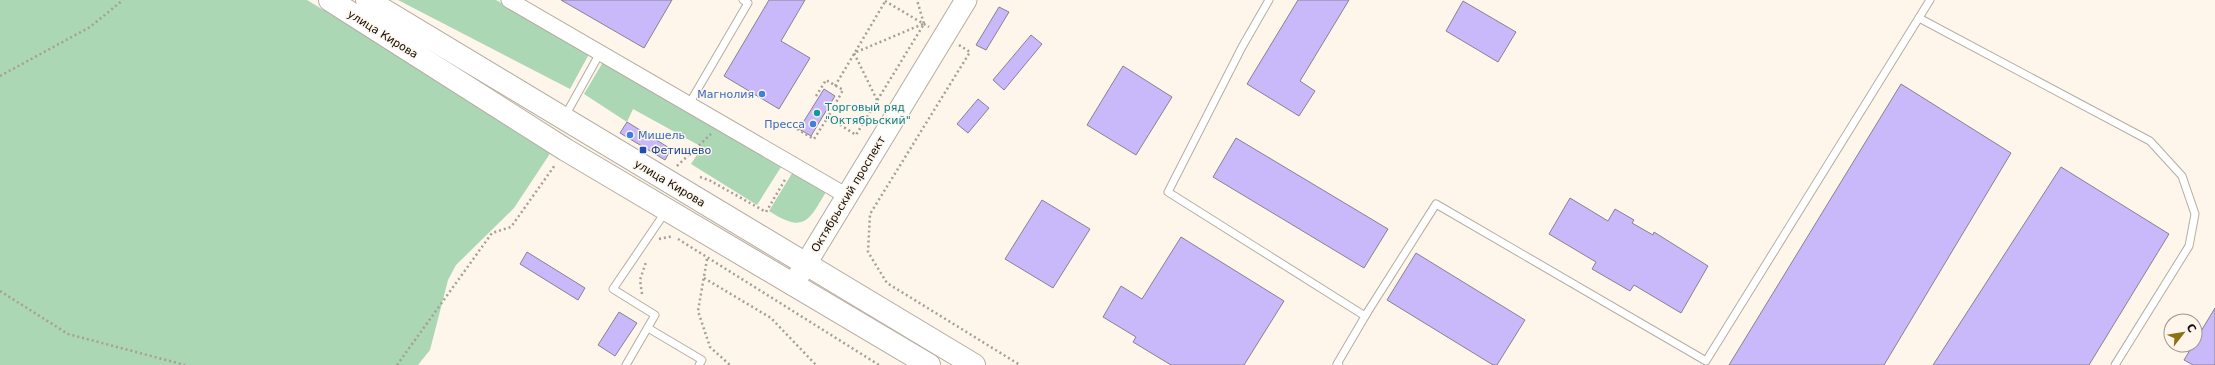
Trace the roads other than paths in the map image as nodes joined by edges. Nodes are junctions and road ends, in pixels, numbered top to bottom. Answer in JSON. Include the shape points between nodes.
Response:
{"nodes":[{"id":1,"x":330,"y":0,"type":"edge"},
{"id":2,"x":368,"y":0,"type":"edge"},
{"id":3,"x":508,"y":0,"type":"edge"},
{"id":4,"x":966,"y":0,"type":"edge"},
{"id":5,"x":1270,"y":0,"type":"edge"},
{"id":6,"x":1930,"y":0,"type":"edge"},
{"id":7,"x":747,"y":1,"type":"edge"},
{"id":8,"x":386,"y":7,"type":"edge"},
{"id":9,"x":1920,"y":18,"type":"junction"},
{"id":10,"x":600,"y":53,"type":"junction"},
{"id":11,"x":689,"y":104,"type":"junction"},
{"id":12,"x":563,"y":118,"type":"junction"},
{"id":13,"x":847,"y":196,"type":"junction"},
{"id":14,"x":661,"y":218,"type":"junction"},
{"id":15,"x":805,"y":265,"type":"junction"},
{"id":16,"x":793,"y":285,"type":"junction"},
{"id":17,"x":1369,"y":309,"type":"junction"},
{"id":18,"x":648,"y":328,"type":"junction"},
{"id":19,"x":626,"y":365,"type":"edge"},
{"id":20,"x":699,"y":365,"type":"edge"},
{"id":21,"x":928,"y":365,"type":"edge"},
{"id":22,"x":974,"y":365,"type":"edge"},
{"id":23,"x":1337,"y":365,"type":"edge"},
{"id":24,"x":2115,"y":365,"type":"edge"}],
"edges":[{"from":1,"to":14,"type":"main road","name":"улица Кирова","via":[[566,150]]},
{"from":2,"to":8,"type":"main road","name":"улица Кирова"},
{"from":3,"to":10,"type":"street"},
{"from":4,"to":13,"type":"main road","name":"Октябрьский проспект"},
{"from":5,"to":17,"type":"lane","via":[[1242,47],[1168,192],[1365,316]]},
{"from":6,"to":9,"type":"lane"},
{"from":7,"to":11,"type":"lane"},
{"from":8,"to":12,"type":"main road","name":"улица Кирова"},
{"from":9,"to":17,"type":"lane","via":[[1706,361],[1436,204]]},
{"from":9,"to":24,"type":"lane","via":[[2150,141],[2182,176],[2195,214],[2189,246]]},
{"from":10,"to":11,"type":"street"},
{"from":10,"to":12,"type":"lane"},
{"from":11,"to":13,"type":"street"},
{"from":12,"to":15,"type":"main road","name":"улица Кирова"},
{"from":13,"to":15,"type":"main road","name":"Октябрьский проспект"},
{"from":14,"to":16,"type":"main road","name":"улица Кирова"},
{"from":14,"to":18,"type":"lane","via":[[613,289],[655,315]]},
{"from":15,"to":16,"type":"main road","name":"Октябрьский проспект"},
{"from":15,"to":22,"type":"main road","name":"улица Кирова"},
{"from":16,"to":21,"type":"main road","name":"улица Кирова"},
{"from":17,"to":23,"type":"lane"},
{"from":18,"to":19,"type":"lane"},
{"from":18,"to":20,"type":"lane","via":[[702,360]]}]}
